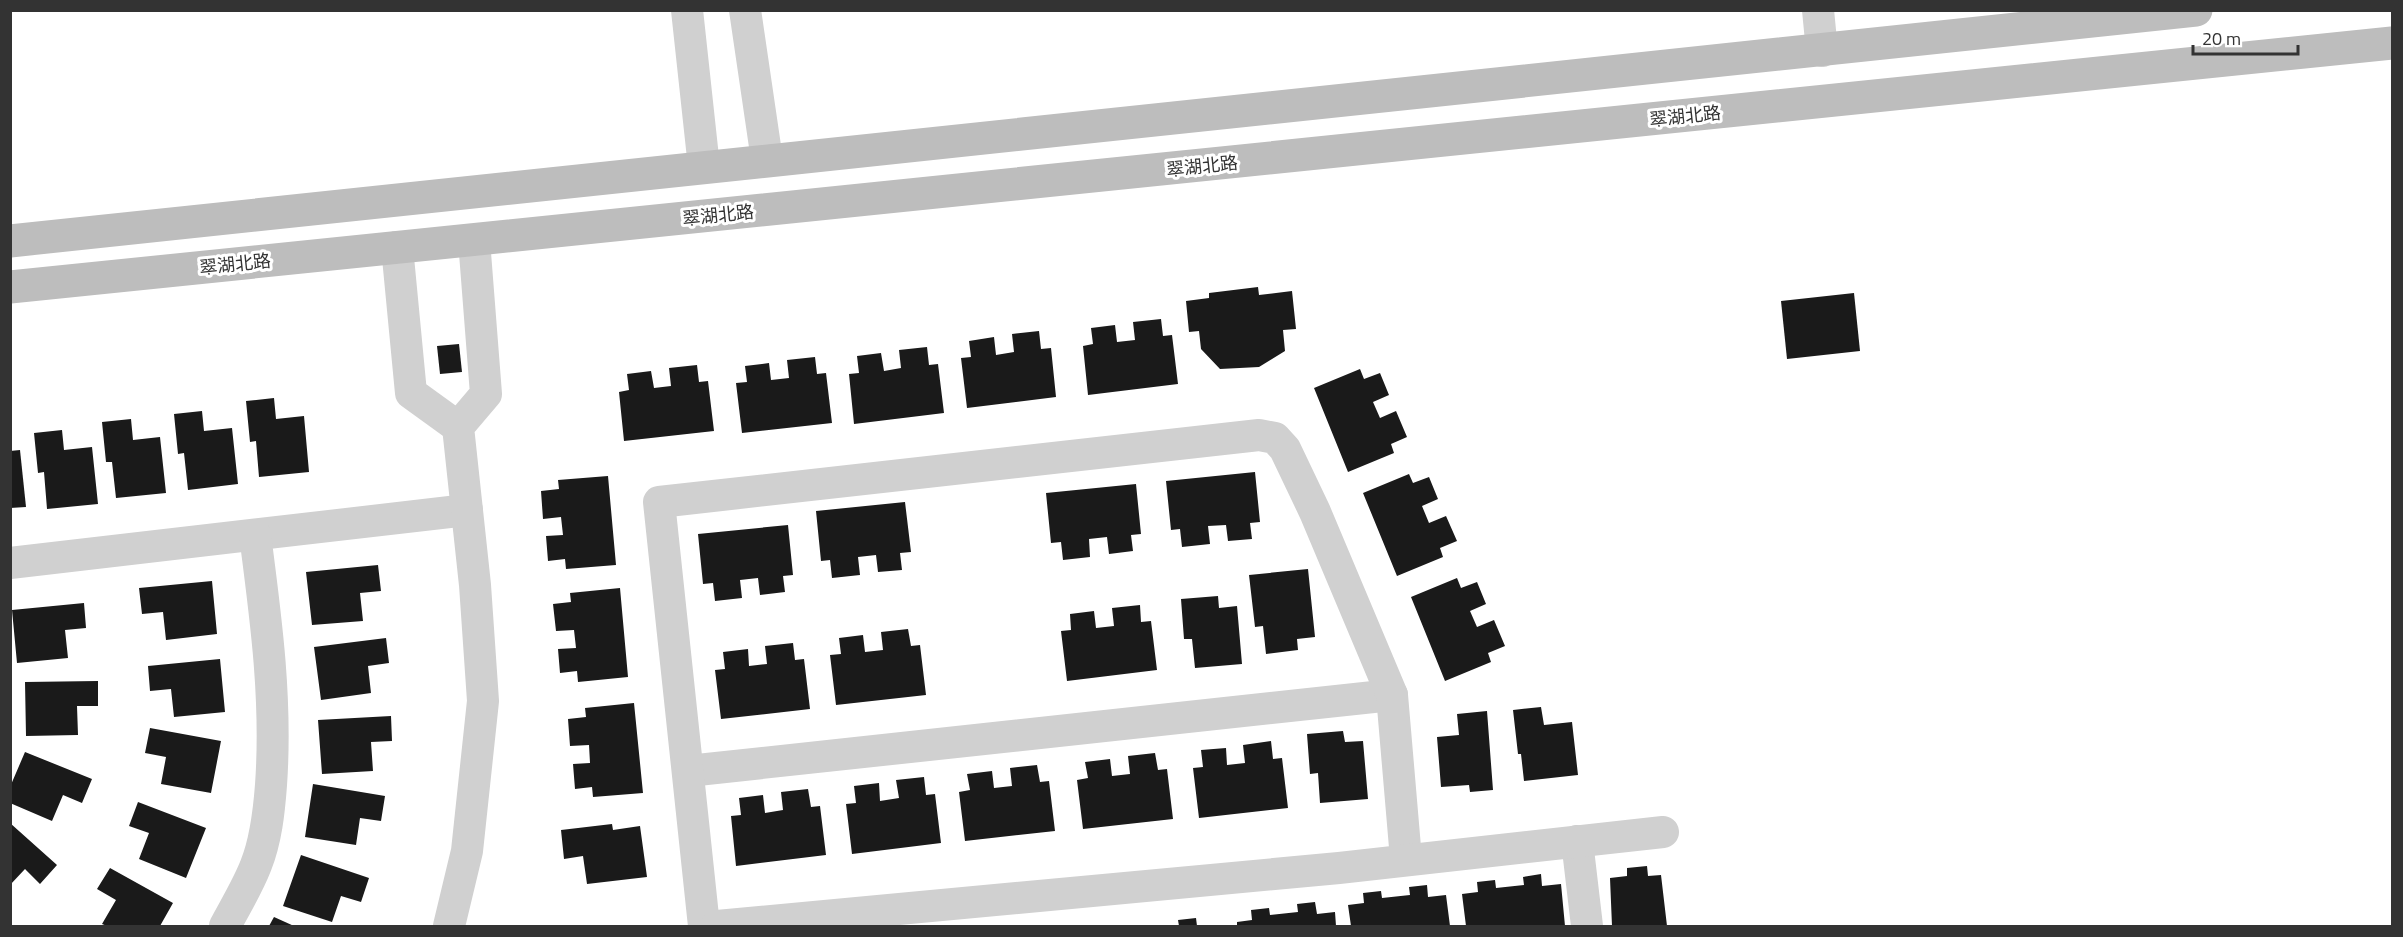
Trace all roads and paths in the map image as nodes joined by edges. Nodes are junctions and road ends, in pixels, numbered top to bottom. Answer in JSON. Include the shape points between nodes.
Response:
{"nodes":[{"id":1,"x":687,"y":10,"type":"edge"},
{"id":2,"x":745,"y":10,"type":"edge"},
{"id":3,"x":1818,"y":10,"type":"edge"},
{"id":4,"x":2196,"y":10,"type":"edge"},
{"id":5,"x":2392,"y":44,"type":"edge"},
{"id":6,"x":1822,"y":51,"type":"junction"},
{"id":7,"x":767,"y":160,"type":"junction"},
{"id":8,"x":704,"y":167,"type":"junction"},
{"id":9,"x":474,"y":240,"type":"junction"},
{"id":10,"x":10,"y":241,"type":"edge"},
{"id":11,"x":397,"y":247,"type":"junction"},
{"id":12,"x":10,"y":287,"type":"edge"},
{"id":13,"x":458,"y":427,"type":"junction"},
{"id":14,"x":467,"y":510,"type":"junction"},
{"id":15,"x":255,"y":535,"type":"junction"},
{"id":16,"x":10,"y":562,"type":"edge"},
{"id":17,"x":1392,"y":695,"type":"junction"},
{"id":18,"x":688,"y":771,"type":"junction"},
{"id":19,"x":1663,"y":832,"type":"dead end"},
{"id":20,"x":1577,"y":841,"type":"junction"},
{"id":21,"x":1406,"y":859,"type":"junction"},
{"id":22,"x":225,"y":927,"type":"edge"},
{"id":23,"x":449,"y":927,"type":"edge"},
{"id":24,"x":704,"y":927,"type":"edge"},
{"id":25,"x":717,"y":927,"type":"edge"},
{"id":26,"x":1587,"y":927,"type":"edge"}],
"edges":[{"from":1,"to":8,"type":"street"},
{"from":2,"to":7,"type":"street"},
{"from":3,"to":6,"type":"street"},
{"from":4,"to":6,"type":"street"},
{"from":5,"to":9,"type":"street","name":"翠湖北路"},
{"from":6,"to":7,"type":"street"},
{"from":7,"to":8,"type":"street"},
{"from":8,"to":10,"type":"street"},
{"from":9,"to":11,"type":"street","name":"翠湖北路"},
{"from":9,"to":13,"type":"street","via":[[486,394]]},
{"from":11,"to":12,"type":"street","name":"翠湖北路"},
{"from":11,"to":13,"type":"street","via":[[411,393]]},
{"from":13,"to":14,"type":"street"},
{"from":14,"to":15,"type":"street"},
{"from":14,"to":23,"type":"street","via":[[483,701],[467,851]]},
{"from":15,"to":16,"type":"street"},
{"from":15,"to":22,"type":"street","via":[[268,631],[274,739],[268,817],[256,865]]},
{"from":17,"to":18,"type":"street"},
{"from":17,"to":18,"type":"street","via":[[1285,449],[1275,438],[1259,435],[659,502]]},
{"from":17,"to":21,"type":"street"},
{"from":18,"to":24,"type":"street"},
{"from":19,"to":20,"type":"street"},
{"from":20,"to":21,"type":"street"},
{"from":20,"to":26,"type":"street"},
{"from":21,"to":25,"type":"street"}]}
